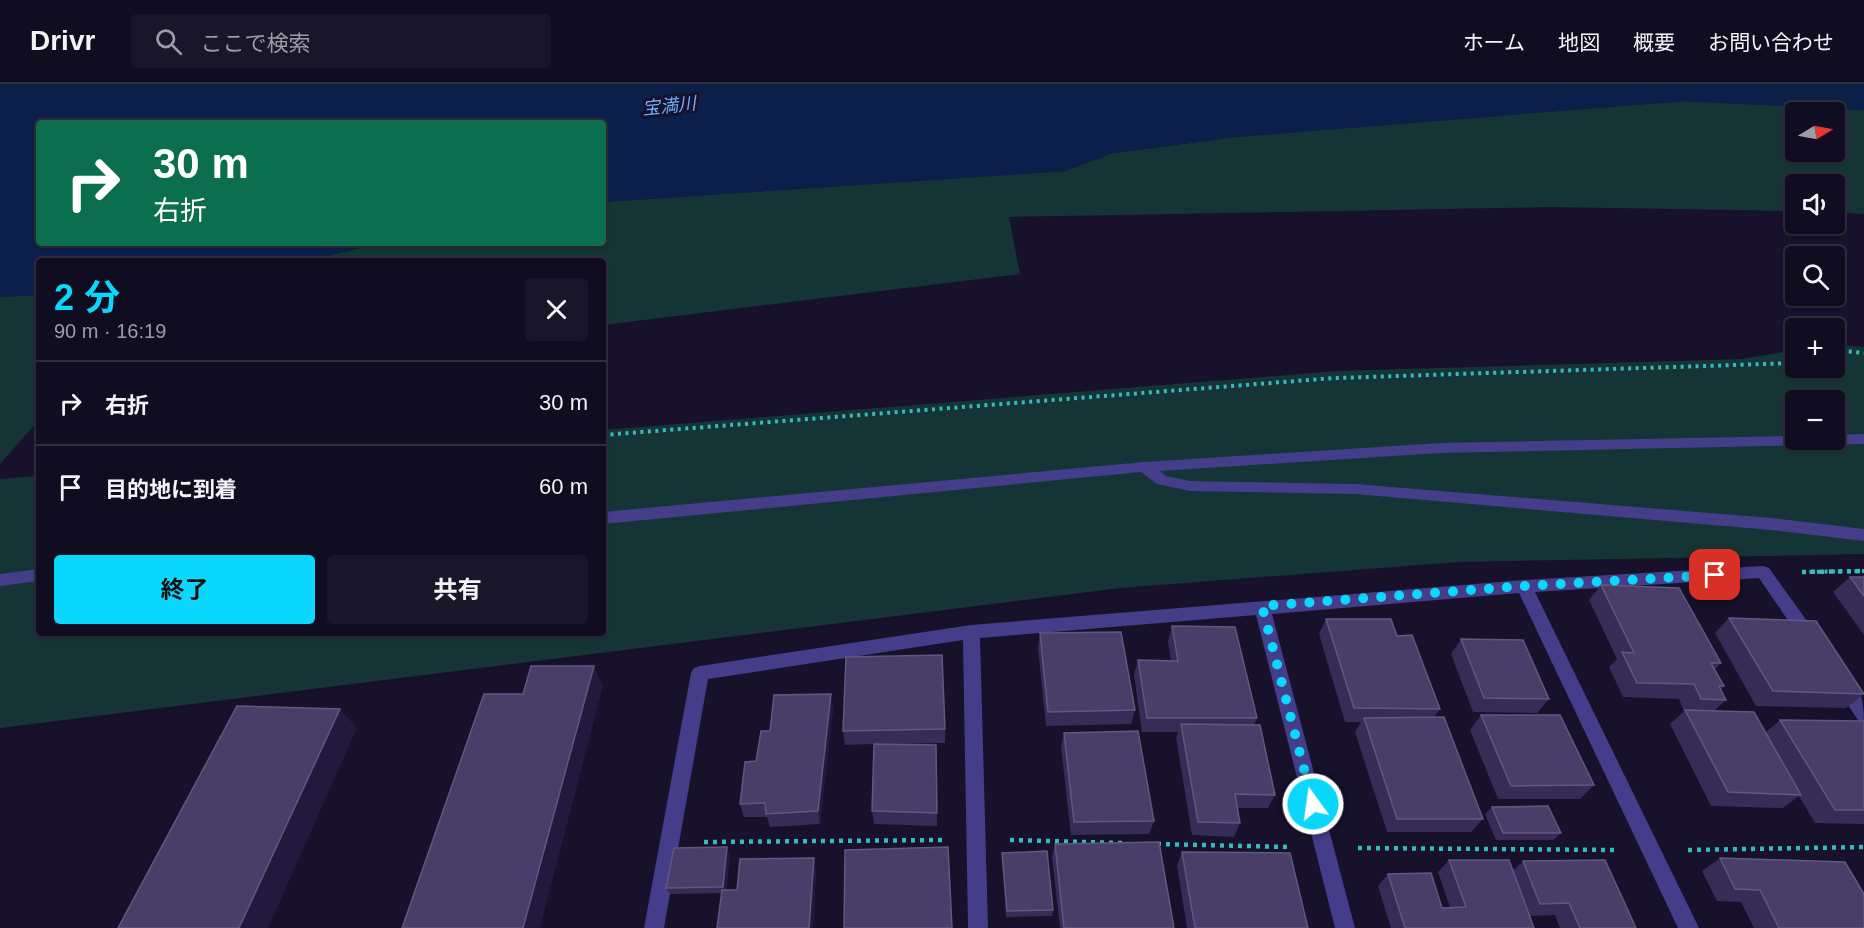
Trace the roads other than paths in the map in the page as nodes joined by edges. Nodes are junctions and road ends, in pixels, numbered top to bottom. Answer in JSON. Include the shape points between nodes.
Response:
{"nodes":[{"id":1,"x":1864,"y":439,"type":"edge"},
{"id":2,"x":1144,"y":467,"type":"junction"},
{"id":3,"x":606,"y":518,"type":"edge"},
{"id":4,"x":1864,"y":534,"type":"edge"},
{"id":5,"x":36,"y":575,"type":"edge"},
{"id":6,"x":0,"y":580,"type":"edge"},
{"id":7,"x":1524,"y":586,"type":"junction"},
{"id":8,"x":1262,"y":606,"type":"junction"},
{"id":9,"x":971,"y":632,"type":"junction"},
{"id":10,"x":1817,"y":648,"type":"edge"},
{"id":11,"x":1830,"y":667,"type":"edge"},
{"id":12,"x":1864,"y":714,"type":"edge"},
{"id":13,"x":654,"y":928,"type":"edge"},
{"id":14,"x":978,"y":928,"type":"edge"},
{"id":15,"x":1345,"y":928,"type":"edge"},
{"id":16,"x":1689,"y":928,"type":"edge"}],
"edges":[{"from":1,"to":2,"type":"street","via":[[1440,448]]},
{"from":2,"to":3,"type":"street"},
{"from":2,"to":4,"type":"street","via":[[1162,480],[1190,486],[1355,489]]},
{"from":5,"to":6,"type":"street"},
{"from":7,"to":8,"type":"street"},
{"from":7,"to":10,"type":"street","via":[[1763,573]]},
{"from":7,"to":16,"type":"street"},
{"from":8,"to":9,"type":"street"},
{"from":8,"to":15,"type":"street"},
{"from":9,"to":13,"type":"street","via":[[700,673]]},
{"from":9,"to":14,"type":"street"},
{"from":11,"to":12,"type":"street"}]}
